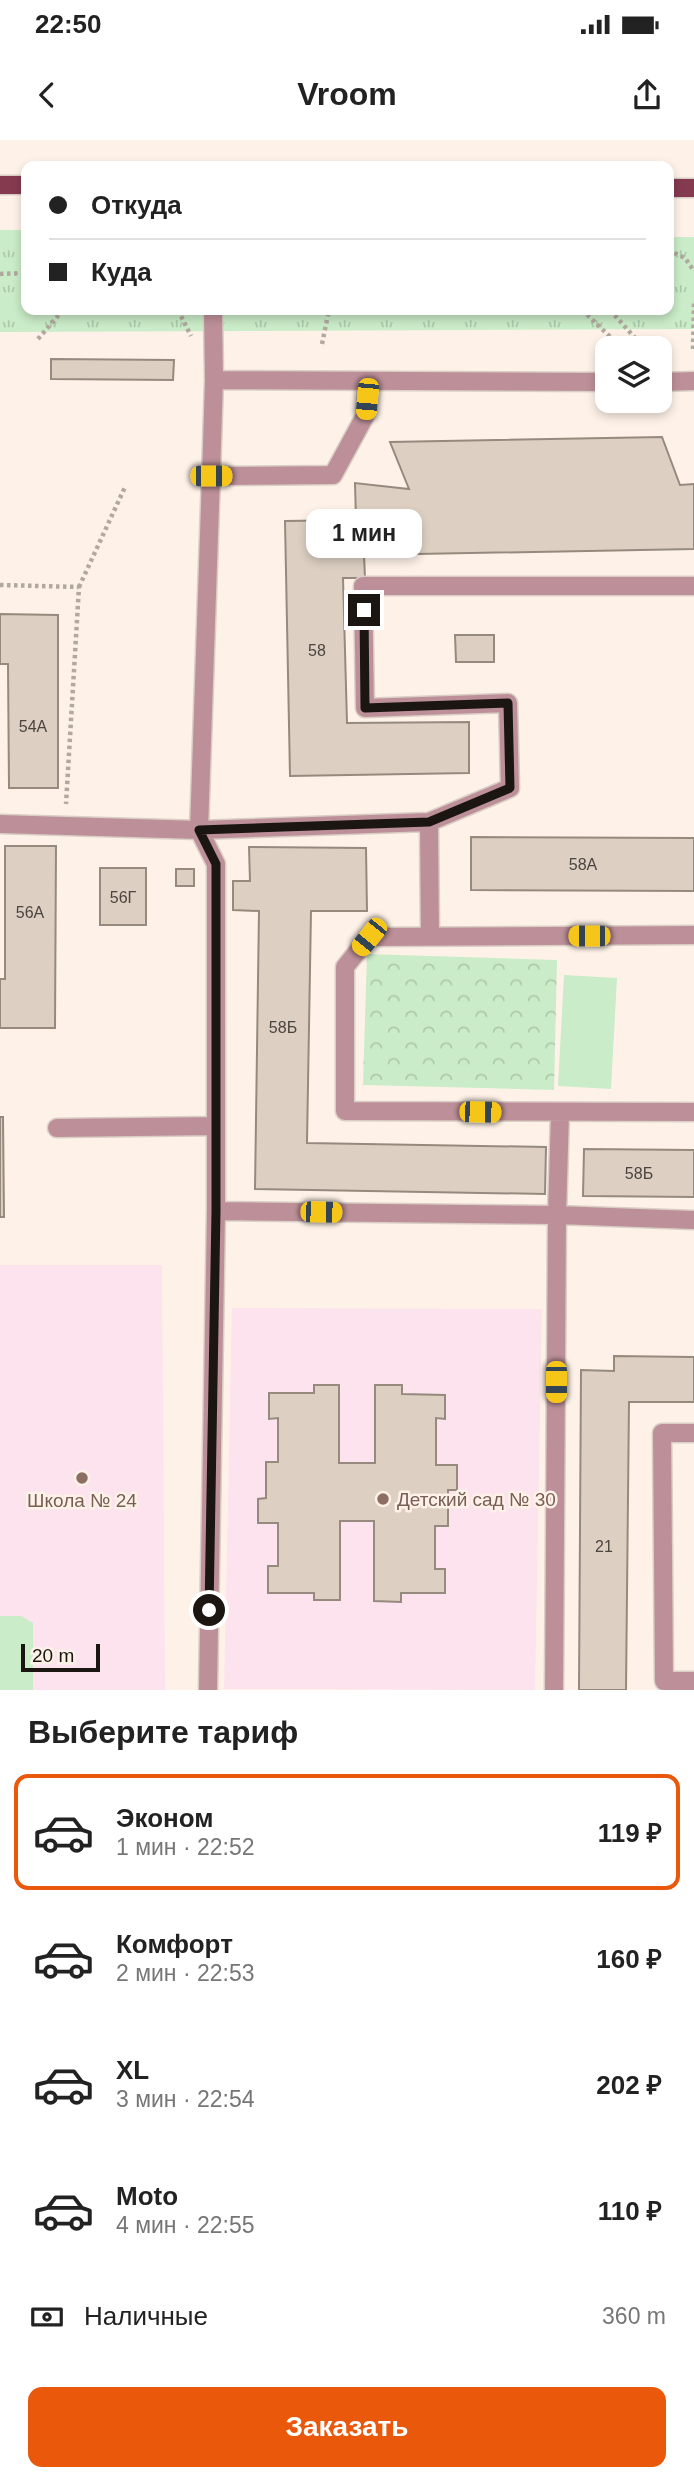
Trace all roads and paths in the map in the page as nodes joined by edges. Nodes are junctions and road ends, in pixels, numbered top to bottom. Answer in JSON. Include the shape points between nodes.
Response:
{"nodes":[{"id":1,"x":0,"y":185,"type":"edge"},
{"id":2,"x":21,"y":185,"type":"edge"},
{"id":3,"x":674,"y":188,"type":"edge"},
{"id":4,"x":694,"y":188,"type":"edge"},
{"id":5,"x":674,"y":189,"type":"edge"},
{"id":6,"x":694,"y":196,"type":"edge"},
{"id":7,"x":674,"y":253,"type":"edge"},
{"id":8,"x":694,"y":271,"type":"edge"},
{"id":9,"x":21,"y":273,"type":"edge"},
{"id":10,"x":0,"y":274,"type":"edge"},
{"id":11,"x":694,"y":302,"type":"edge"},
{"id":12,"x":59,"y":315,"type":"edge"},
{"id":13,"x":180,"y":315,"type":"edge"},
{"id":14,"x":213,"y":315,"type":"edge"},
{"id":15,"x":327,"y":315,"type":"edge"},
{"id":16,"x":587,"y":315,"type":"edge"},
{"id":17,"x":614,"y":315,"type":"edge"},
{"id":18,"x":609,"y":336,"type":"edge"},
{"id":19,"x":633,"y":336,"type":"edge"},
{"id":20,"x":38,"y":339,"type":"dead end"},
{"id":21,"x":193,"y":340,"type":"dead end"},
{"id":22,"x":322,"y":344,"type":"dead end"},
{"id":23,"x":693,"y":349,"type":"edge"},
{"id":24,"x":214,"y":380,"type":"junction"},
{"id":25,"x":694,"y":381,"type":"edge"},
{"id":26,"x":368,"y":382,"type":"junction"},
{"id":27,"x":595,"y":382,"type":"edge"},
{"id":28,"x":672,"y":382,"type":"edge"},
{"id":29,"x":211,"y":476,"type":"junction"},
{"id":30,"x":125,"y":487,"type":"dead end"},
{"id":31,"x":0,"y":585,"type":"edge"},
{"id":32,"x":694,"y":586,"type":"edge"},
{"id":33,"x":79,"y":587,"type":"junction"},
{"id":34,"x":429,"y":822,"type":"junction"},
{"id":35,"x":0,"y":824,"type":"edge"},
{"id":36,"x":65,"y":827,"type":"junction"},
{"id":37,"x":199,"y":830,"type":"junction"},
{"id":38,"x":694,"y":935,"type":"edge"},
{"id":39,"x":430,"y":936,"type":"junction"},
{"id":40,"x":694,"y":1112,"type":"edge"},
{"id":41,"x":560,"y":1113,"type":"junction"},
{"id":42,"x":216,"y":1126,"type":"junction"},
{"id":43,"x":57,"y":1128,"type":"dead end"},
{"id":44,"x":216,"y":1211,"type":"junction"},
{"id":45,"x":557,"y":1214,"type":"junction"},
{"id":46,"x":694,"y":1220,"type":"edge"},
{"id":47,"x":694,"y":1433,"type":"edge"},
{"id":48,"x":694,"y":1681,"type":"edge"},
{"id":49,"x":208,"y":1690,"type":"edge"},
{"id":50,"x":554,"y":1690,"type":"edge"}],
"edges":[{"from":1,"to":2,"type":"main road"},
{"from":3,"to":4,"type":"main road"},
{"from":5,"to":6,"type":"main road"},
{"from":7,"to":8,"type":"path","via":[[685,258]]},
{"from":9,"to":10,"type":"path"},
{"from":11,"to":23,"type":"path"},
{"from":12,"to":20,"type":"path"},
{"from":13,"to":21,"type":"path"},
{"from":14,"to":24,"type":"lane"},
{"from":15,"to":22,"type":"path"},
{"from":16,"to":18,"type":"path"},
{"from":17,"to":19,"type":"path"},
{"from":24,"to":26,"type":"lane"},
{"from":24,"to":29,"type":"lane"},
{"from":25,"to":28,"type":"lane"},
{"from":26,"to":27,"type":"lane"},
{"from":26,"to":29,"type":"lane","via":[[365,416],[333,475]]},
{"from":29,"to":37,"type":"lane"},
{"from":30,"to":33,"type":"path"},
{"from":31,"to":33,"type":"path"},
{"from":32,"to":34,"type":"lane","via":[[363,586],[365,708],[508,703],[510,788]]},
{"from":33,"to":36,"type":"path"},
{"from":34,"to":37,"type":"lane"},
{"from":34,"to":39,"type":"lane"},
{"from":35,"to":36,"type":"lane"},
{"from":36,"to":37,"type":"lane"},
{"from":37,"to":42,"type":"lane","via":[[216,864]]},
{"from":38,"to":39,"type":"lane"},
{"from":39,"to":41,"type":"lane","via":[[369,937],[345,967],[345,1111]]},
{"from":40,"to":41,"type":"lane"},
{"from":41,"to":45,"type":"lane"},
{"from":42,"to":43,"type":"lane"},
{"from":42,"to":44,"type":"lane"},
{"from":44,"to":45,"type":"lane"},
{"from":44,"to":49,"type":"lane"},
{"from":45,"to":46,"type":"lane"},
{"from":45,"to":50,"type":"lane"},
{"from":47,"to":48,"type":"lane","via":[[662,1433],[664,1681]]}]}
